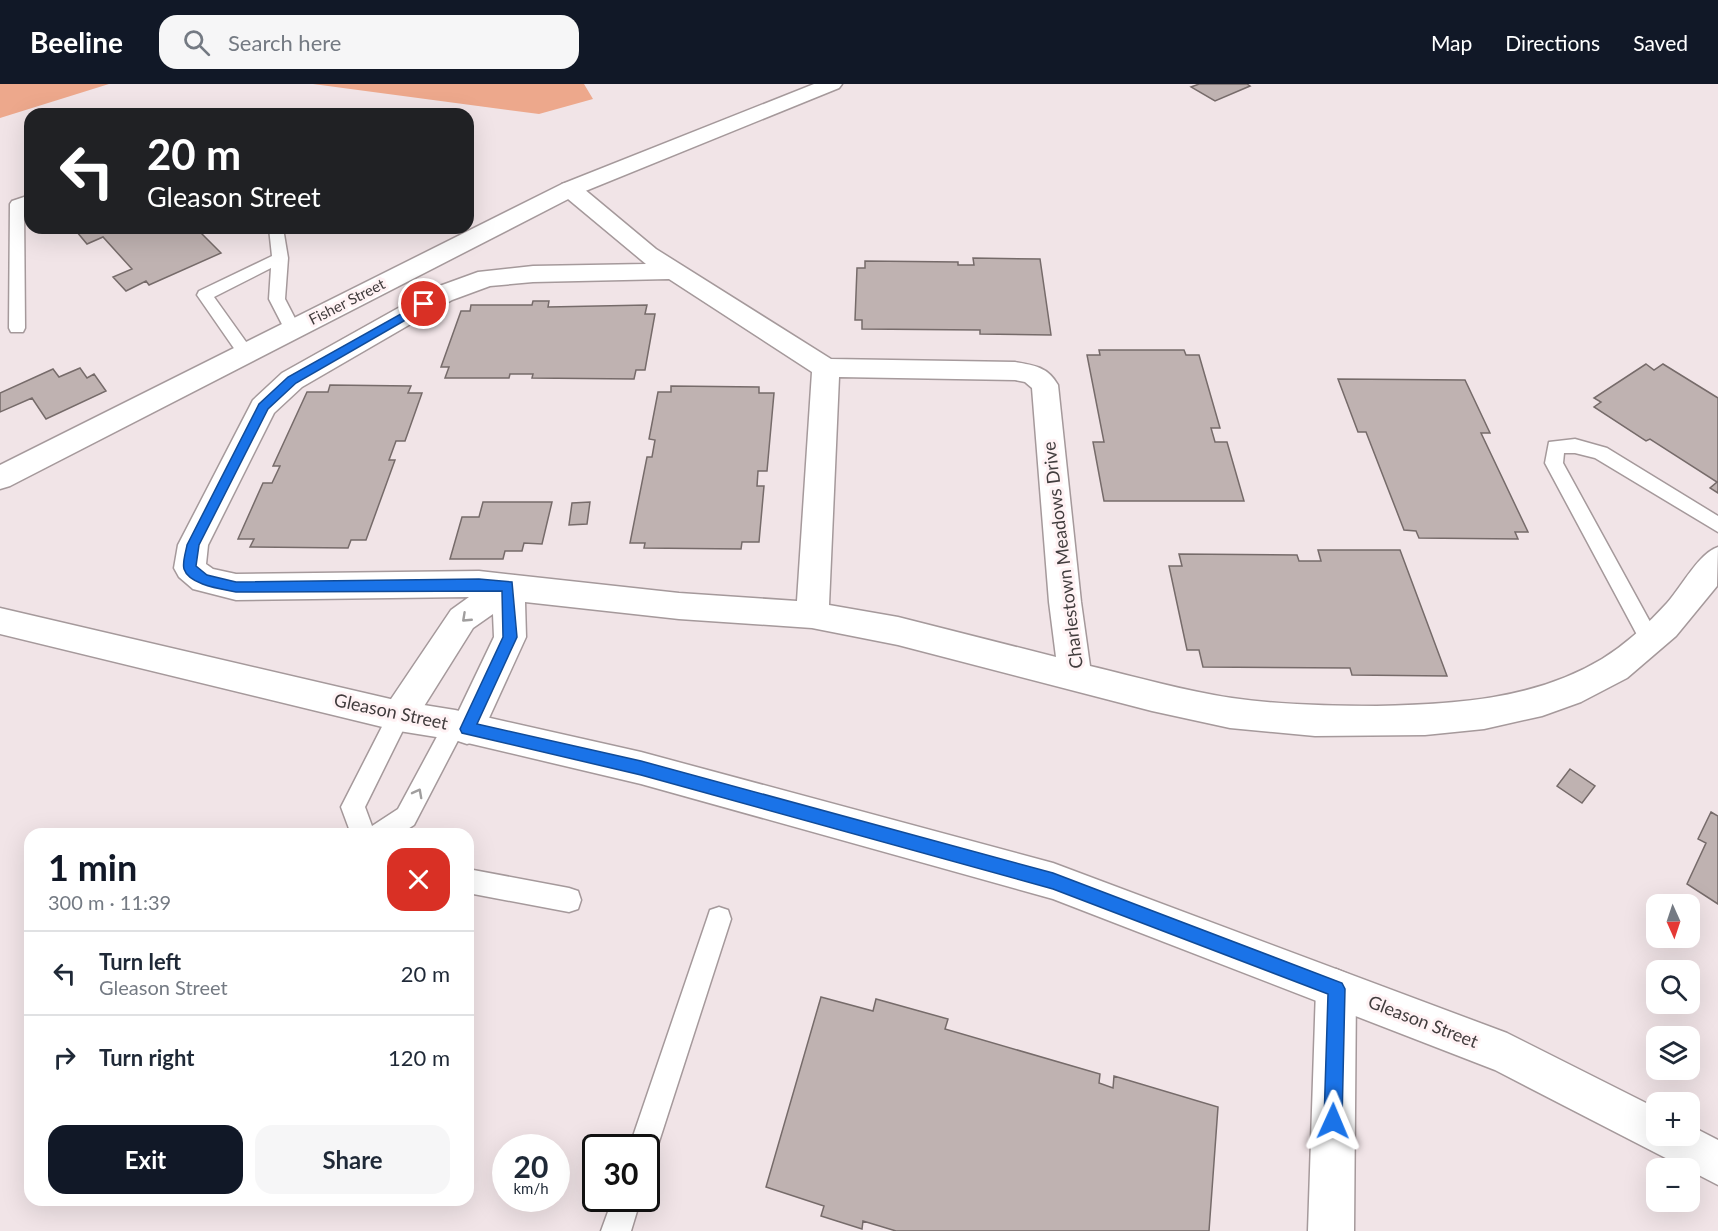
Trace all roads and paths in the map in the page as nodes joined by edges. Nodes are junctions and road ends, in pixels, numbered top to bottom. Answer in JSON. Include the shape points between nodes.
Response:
{"nodes":[{"id":1,"x":832,"y":84,"type":"edge"},
{"id":2,"x":570,"y":189,"type":"junction"},
{"id":3,"x":24,"y":201,"type":"edge"},
{"id":4,"x":277,"y":234,"type":"edge"},
{"id":5,"x":280,"y":258,"type":"junction"},
{"id":6,"x":672,"y":271,"type":"junction"},
{"id":7,"x":17,"y":328,"type":"dead end"},
{"id":8,"x":293,"y":330,"type":"junction"},
{"id":9,"x":246,"y":353,"type":"junction"},
{"id":10,"x":826,"y":368,"type":"junction"},
{"id":11,"x":0,"y":478,"type":"edge"},
{"id":12,"x":1718,"y":525,"type":"edge"},
{"id":13,"x":1718,"y":559,"type":"edge"},
{"id":14,"x":508,"y":586,"type":"junction"},
{"id":15,"x":812,"y":615,"type":"junction"},
{"id":16,"x":0,"y":621,"type":"edge"},
{"id":17,"x":1650,"y":640,"type":"junction"},
{"id":18,"x":1075,"y":676,"type":"junction"},
{"id":19,"x":399,"y":716,"type":"junction"},
{"id":20,"x":461,"y":727,"type":"junction"},
{"id":21,"x":361,"y":828,"type":"edge"},
{"id":22,"x":389,"y":828,"type":"edge"},
{"id":23,"x":474,"y":883,"type":"edge"},
{"id":24,"x":569,"y":900,"type":"dead end"},
{"id":25,"x":719,"y":919,"type":"dead end"},
{"id":26,"x":1336,"y":989,"type":"junction"},
{"id":27,"x":1646,"y":1126,"type":"edge"},
{"id":28,"x":648,"y":1134,"type":"edge"},
{"id":29,"x":1685,"y":1146,"type":"edge"},
{"id":30,"x":1718,"y":1163,"type":"edge"},
{"id":31,"x":622,"y":1212,"type":"edge"},
{"id":32,"x":616,"y":1231,"type":"edge"},
{"id":33,"x":1331,"y":1231,"type":"edge"}],
"edges":[{"from":1,"to":2,"type":"street","name":"Fisher Street"},
{"from":2,"to":6,"type":"street"},
{"from":2,"to":8,"type":"street","name":"Fisher Street"},
{"from":3,"to":7,"type":"lane","via":[[17,204]]},
{"from":4,"to":5,"type":"lane"},
{"from":5,"to":8,"type":"lane","via":[[277,299]]},
{"from":5,"to":9,"type":"lane","via":[[205,295]]},
{"from":6,"to":10,"type":"street"},
{"from":6,"to":14,"type":"street","via":[[487,278],[443,294],[292,380],[263,406],[193,545],[190,568],[204,580],[236,587]]},
{"from":8,"to":9,"type":"street","name":"Fisher Street"},
{"from":9,"to":11,"type":"street","name":"Fisher Street"},
{"from":10,"to":15,"type":"street"},
{"from":10,"to":18,"type":"street","name":"Charlestown Meadows Drive","via":[[1015,371],[1033,375],[1045,386]]},
{"from":12,"to":17,"type":"lane","via":[[1601,453],[1575,446],[1555,447],[1554,463]]},
{"from":13,"to":17,"type":"street","name":"Charlestown Meadows Drive","via":[[1697,592]]},
{"from":14,"to":15,"type":"street","via":[[679,606]]},
{"from":14,"to":19,"type":"street","one_way":true,"via":[[462,619]]},
{"from":14,"to":20,"type":"street","via":[[510,637]]},
{"from":15,"to":18,"type":"street","via":[[898,630]]},
{"from":16,"to":19,"type":"street","name":"Gleason Street"},
{"from":17,"to":18,"type":"street","name":"Charlestown Meadows Drive","via":[[1595,680],[1567,692],[1537,703],[1456,718],[1272,718],[1178,703]]},
{"from":19,"to":20,"type":"street","name":"Gleason Street"},
{"from":19,"to":21,"type":"lane","via":[[353,807]]},
{"from":22,"to":20,"type":"lane","one_way":true,"via":[[406,817]]},
{"from":20,"to":26,"type":"street","name":"Gleason Street","via":[[641,768],[1053,881]]},
{"from":23,"to":24,"type":"lane"},
{"from":25,"to":28,"type":"lane"},
{"from":26,"to":27,"type":"street","name":"Gleason Street","via":[[1507,1054]]},
{"from":26,"to":33,"type":"street"},
{"from":29,"to":30,"type":"street"},
{"from":31,"to":32,"type":"lane"}]}
